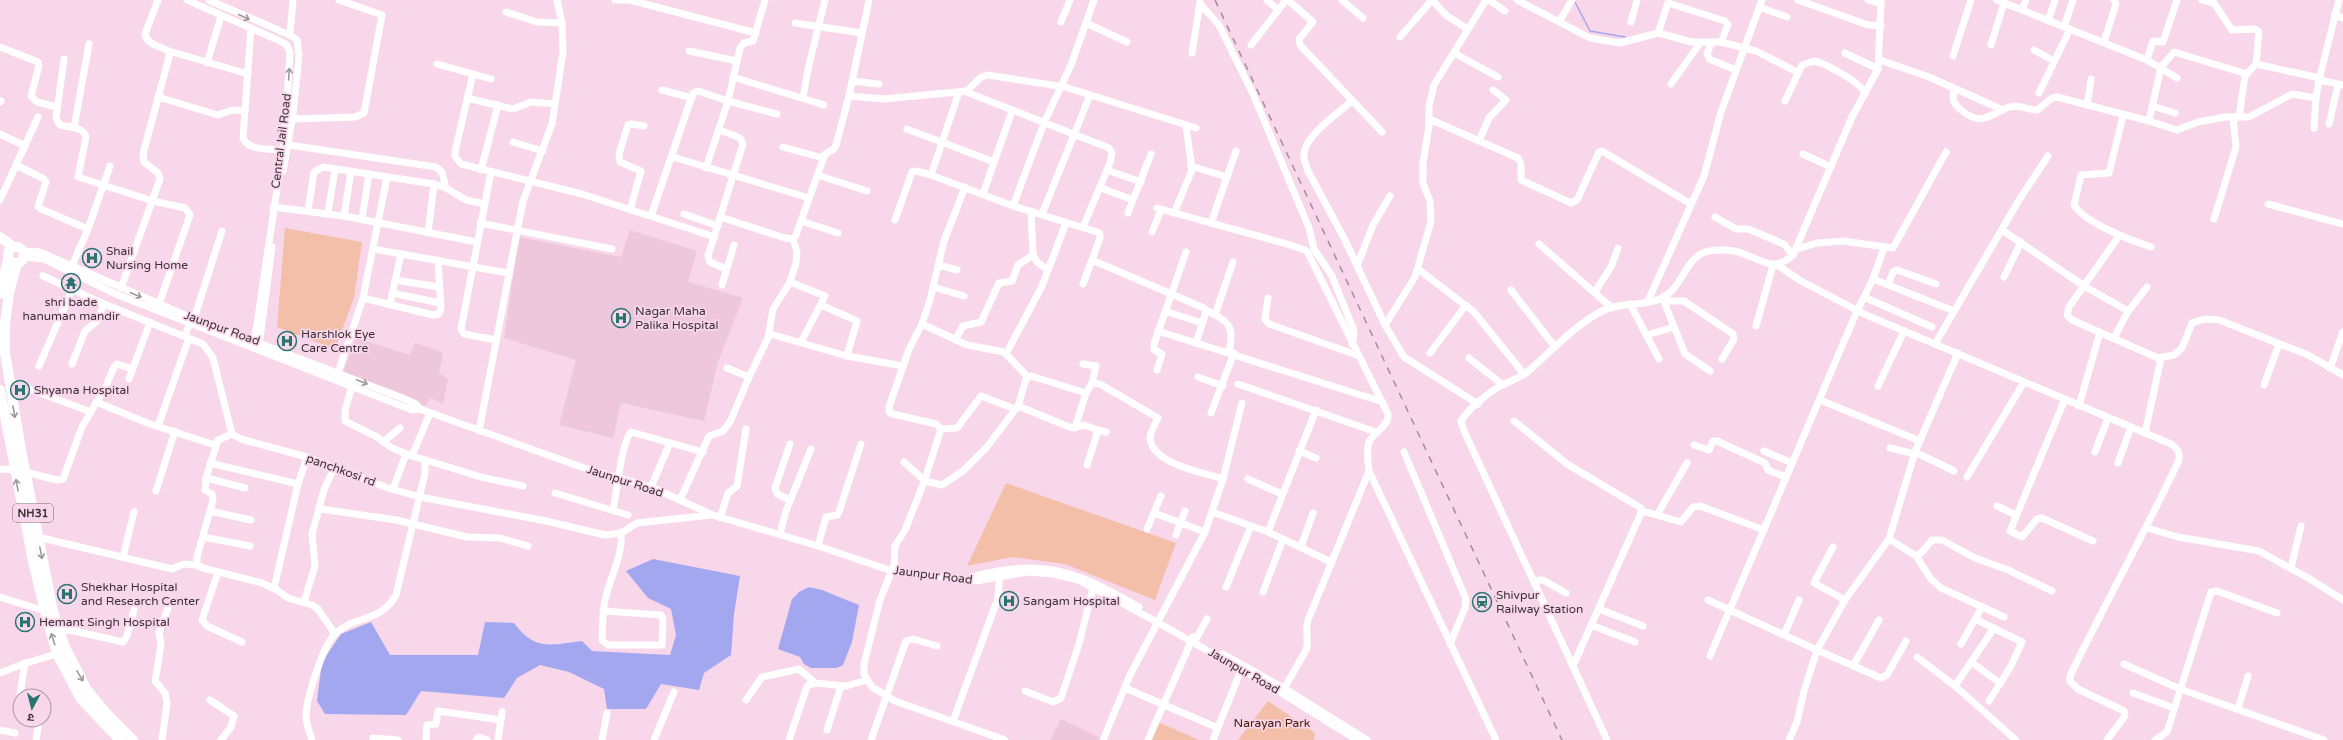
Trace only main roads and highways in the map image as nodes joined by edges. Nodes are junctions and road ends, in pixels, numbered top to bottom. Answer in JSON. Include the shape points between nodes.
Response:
{"nodes":[{"id":1,"x":0,"y":237,"type":"edge"},
{"id":2,"x":0,"y":242,"type":"edge"},
{"id":3,"x":13,"y":257,"type":"edge"},
{"id":4,"x":0,"y":294,"type":"edge"},
{"id":5,"x":0,"y":390,"type":"edge"},
{"id":6,"x":62,"y":652,"type":"junction"},
{"id":7,"x":120,"y":740,"type":"edge"},
{"id":8,"x":133,"y":740,"type":"edge"}],
"edges":[{"from":1,"to":3,"type":"highway"},
{"from":2,"to":3,"type":"highway"},
{"from":3,"to":4,"type":"highway"},
{"from":3,"to":6,"type":"highway","number":"NH31","one_way":true,"via":[[5,323],[8,381]]},
{"from":6,"to":5,"type":"highway","number":"NH31","one_way":true,"via":[[44,611]]},
{"from":6,"to":7,"type":"highway","number":"NH31","via":[[81,699]]},
{"from":6,"to":8,"type":"highway","number":"NH31","one_way":true,"via":[[87,690]]}]}
